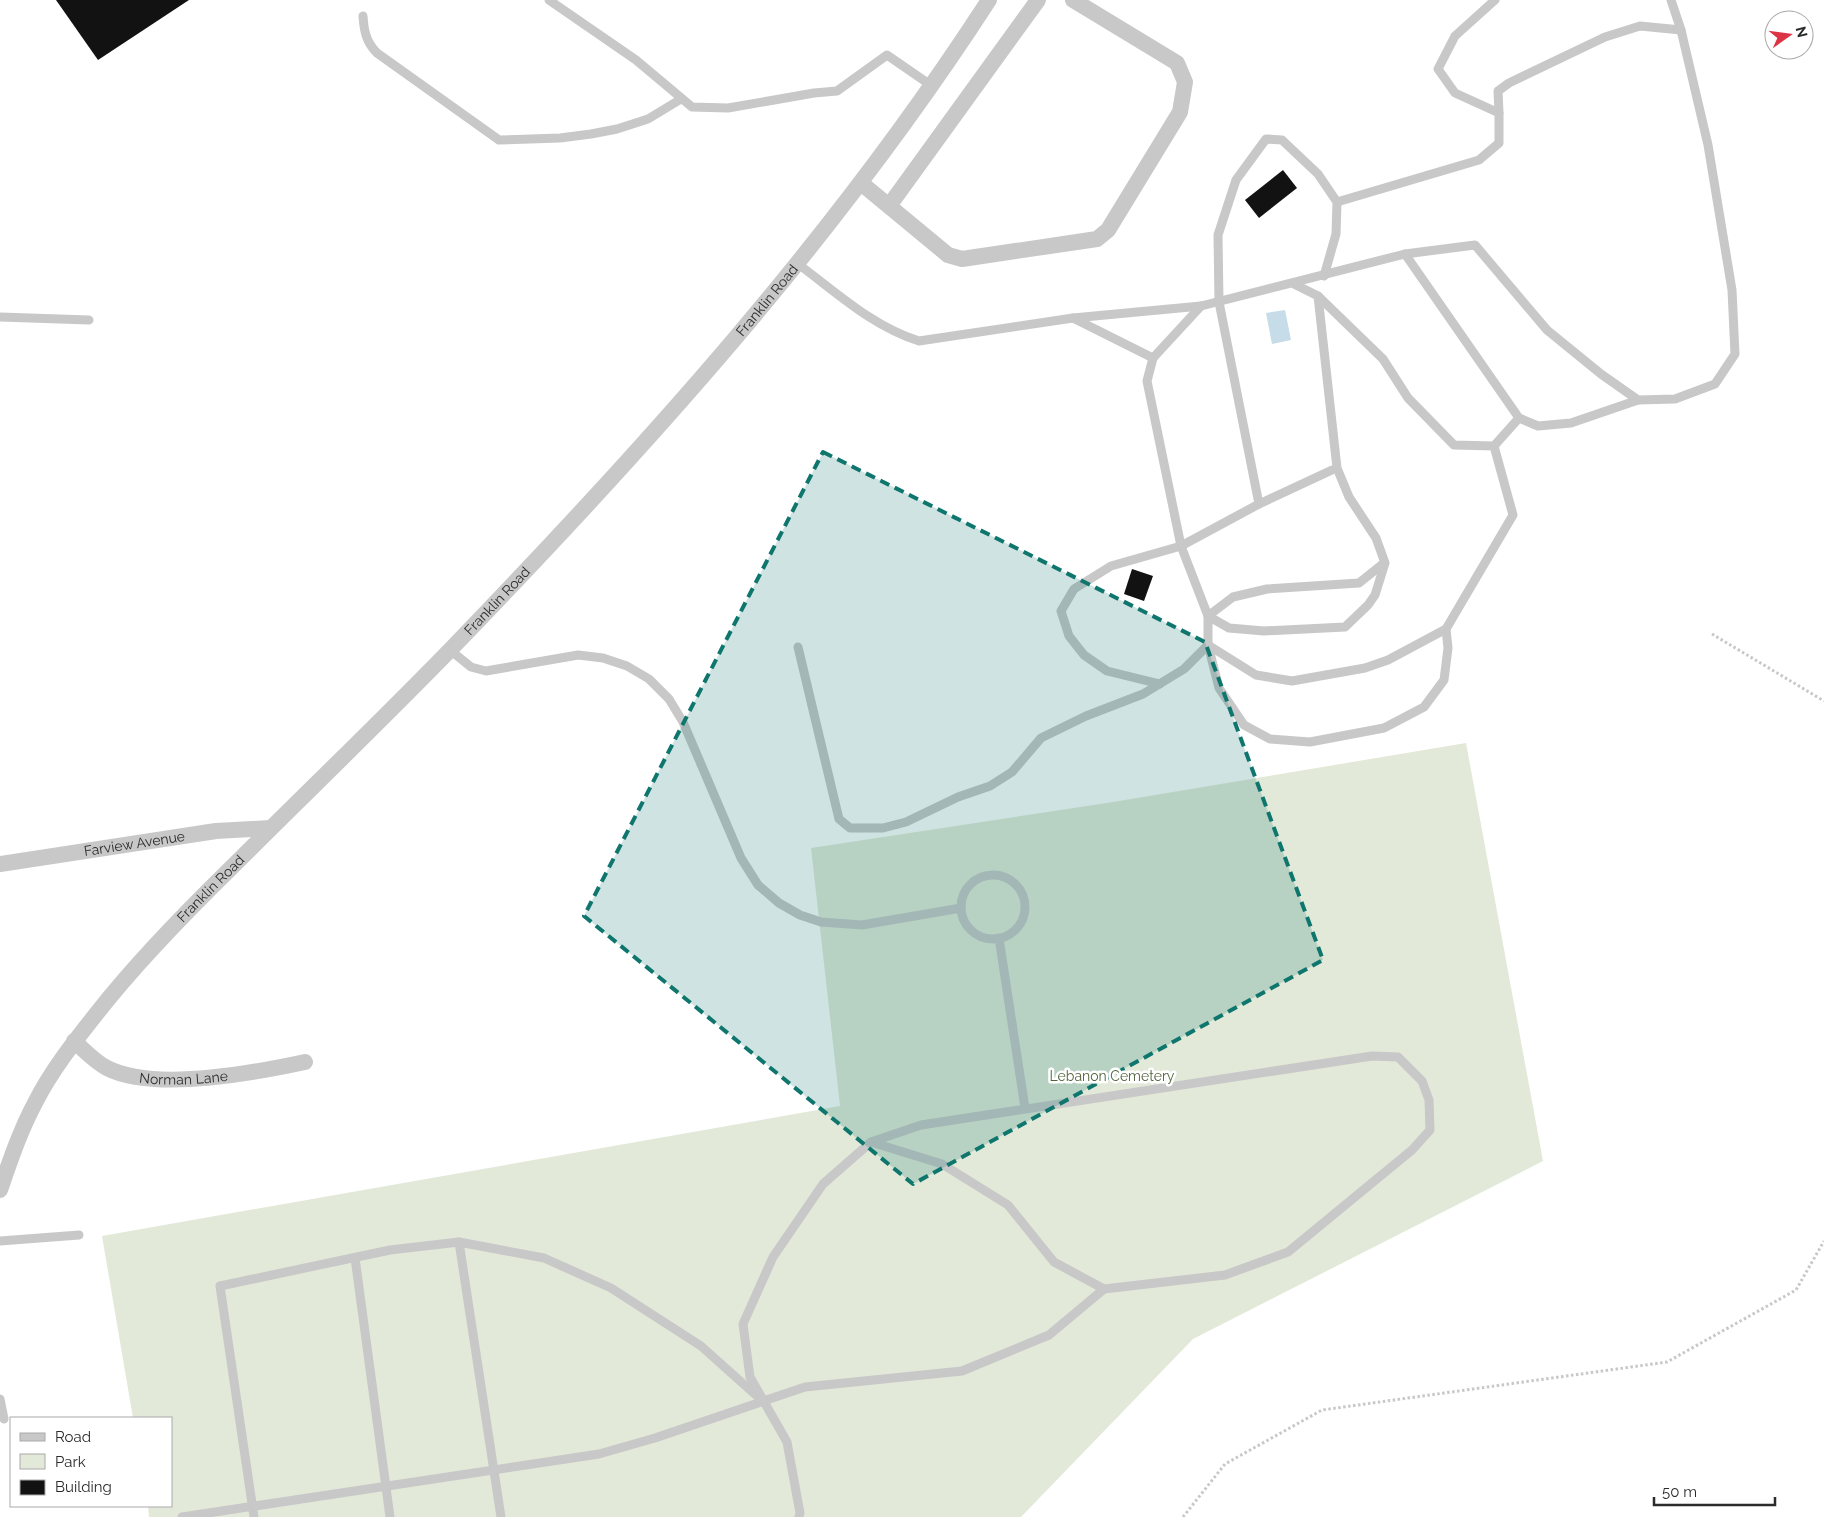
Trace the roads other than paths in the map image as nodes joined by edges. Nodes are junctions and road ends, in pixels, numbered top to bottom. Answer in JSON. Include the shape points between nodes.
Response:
{"nodes":[{"id":1,"x":549,"y":0,"type":"edge"},
{"id":2,"x":988,"y":0,"type":"edge"},
{"id":3,"x":1038,"y":0,"type":"edge"},
{"id":4,"x":1072,"y":0,"type":"edge"},
{"id":5,"x":1494,"y":0,"type":"edge"},
{"id":6,"x":1671,"y":0,"type":"edge"},
{"id":7,"x":363,"y":16,"type":"dead end"},
{"id":8,"x":1681,"y":30,"type":"junction"},
{"id":9,"x":932,"y":86,"type":"junction"},
{"id":10,"x":681,"y":99,"type":"junction"},
{"id":11,"x":1499,"y":114,"type":"junction"},
{"id":12,"x":861,"y":183,"type":"junction"},
{"id":13,"x":1337,"y":202,"type":"junction"},
{"id":14,"x":889,"y":206,"type":"junction"},
{"id":15,"x":1405,"y":254,"type":"junction"},
{"id":16,"x":798,"y":264,"type":"junction"},
{"id":17,"x":1324,"y":276,"type":"junction"},
{"id":18,"x":1294,"y":284,"type":"junction"},
{"id":19,"x":1318,"y":296,"type":"junction"},
{"id":20,"x":1219,"y":302,"type":"junction"},
{"id":21,"x":1201,"y":306,"type":"junction"},
{"id":22,"x":0,"y":316,"type":"edge"},
{"id":23,"x":1073,"y":318,"type":"junction"},
{"id":24,"x":89,"y":320,"type":"dead end"},
{"id":25,"x":1153,"y":358,"type":"junction"},
{"id":26,"x":1638,"y":400,"type":"junction"},
{"id":27,"x":1519,"y":418,"type":"junction"},
{"id":28,"x":1494,"y":446,"type":"junction"},
{"id":29,"x":1332,"y":470,"type":"dead end"},
{"id":30,"x":1259,"y":504,"type":"junction"},
{"id":31,"x":1181,"y":546,"type":"junction"},
{"id":32,"x":1385,"y":563,"type":"junction"},
{"id":33,"x":1208,"y":616,"type":"junction"},
{"id":34,"x":1446,"y":629,"type":"junction"},
{"id":35,"x":1208,"y":645,"type":"junction"},
{"id":36,"x":798,"y":648,"type":"dead end"},
{"id":37,"x":450,"y":650,"type":"junction"},
{"id":38,"x":1160,"y":684,"type":"junction"},
{"id":39,"x":270,"y":828,"type":"junction"},
{"id":40,"x":0,"y":864,"type":"edge"},
{"id":41,"x":961,"y":908,"type":"junction"},
{"id":42,"x":999,"y":938,"type":"junction"},
{"id":43,"x":74,"y":1041,"type":"junction"},
{"id":44,"x":304,"y":1062,"type":"dead end"},
{"id":45,"x":1025,"y":1108,"type":"junction"},
{"id":46,"x":870,"y":1142,"type":"junction"},
{"id":47,"x":0,"y":1190,"type":"edge"},
{"id":48,"x":79,"y":1235,"type":"dead end"},
{"id":49,"x":0,"y":1241,"type":"edge"},
{"id":50,"x":459,"y":1242,"type":"junction"},
{"id":51,"x":355,"y":1258,"type":"junction"},
{"id":52,"x":1104,"y":1289,"type":"junction"},
{"id":53,"x":0,"y":1399,"type":"edge"},
{"id":54,"x":764,"y":1402,"type":"junction"},
{"id":55,"x":4,"y":1419,"type":"dead end"},
{"id":56,"x":493,"y":1470,"type":"junction"},
{"id":57,"x":385,"y":1486,"type":"junction"},
{"id":58,"x":252,"y":1506,"type":"junction"},
{"id":59,"x":182,"y":1517,"type":"edge"},
{"id":60,"x":254,"y":1517,"type":"edge"},
{"id":61,"x":390,"y":1517,"type":"edge"},
{"id":62,"x":501,"y":1517,"type":"edge"},
{"id":63,"x":799,"y":1517,"type":"edge"}],
"edges":[{"from":1,"to":10,"type":"lane","via":[[636,60]]},
{"from":2,"to":9,"type":"street","name":"Franklin Road"},
{"from":3,"to":14,"type":"street"},
{"from":4,"to":14,"type":"street","via":[[1177,64],[1185,82],[1180,112],[1108,230],[1098,239],[962,259],[948,254]]},
{"from":5,"to":11,"type":"lane","via":[[1455,36],[1438,69],[1455,93]]},
{"from":6,"to":8,"type":"lane"},
{"from":7,"to":10,"type":"lane","via":[[364,33],[377,53],[500,140],[560,138],[617,129],[648,119]]},
{"from":8,"to":11,"type":"lane","via":[[1640,26],[1605,37],[1509,83],[1498,91]]},
{"from":8,"to":26,"type":"lane","via":[[1708,145],[1732,290],[1735,354],[1715,384],[1675,399]]},
{"from":9,"to":10,"type":"lane","via":[[887,55],[837,90],[728,108],[692,107]]},
{"from":9,"to":12,"type":"street","name":"Franklin Road"},
{"from":11,"to":13,"type":"lane","via":[[1499,143],[1479,160]]},
{"from":12,"to":14,"type":"street"},
{"from":12,"to":16,"type":"street","name":"Franklin Road"},
{"from":13,"to":17,"type":"lane","via":[[1336,234]]},
{"from":13,"to":20,"type":"lane","via":[[1318,174],[1282,140],[1266,139],[1236,180],[1218,235]]},
{"from":15,"to":17,"type":"lane"},
{"from":15,"to":26,"type":"lane","via":[[1475,245],[1546,330]]},
{"from":15,"to":27,"type":"lane"},
{"from":16,"to":23,"type":"lane","via":[[880,325],[919,341]]},
{"from":16,"to":37,"type":"street","name":"Franklin Road","via":[[639,450]]},
{"from":17,"to":18,"type":"lane"},
{"from":18,"to":19,"type":"lane"},
{"from":18,"to":20,"type":"lane"},
{"from":19,"to":28,"type":"lane","via":[[1383,359],[1408,398],[1454,444]]},
{"from":19,"to":32,"type":"lane","via":[[1337,468],[1349,497],[1376,538]]},
{"from":20,"to":21,"type":"lane"},
{"from":20,"to":30,"type":"lane"},
{"from":21,"to":23,"type":"lane"},
{"from":21,"to":25,"type":"lane"},
{"from":22,"to":24,"type":"lane"},
{"from":23,"to":25,"type":"lane"},
{"from":25,"to":31,"type":"lane","via":[[1148,381]]},
{"from":26,"to":27,"type":"lane","via":[[1571,423],[1538,426]]},
{"from":27,"to":28,"type":"lane"},
{"from":28,"to":34,"type":"lane","via":[[1513,515]]},
{"from":29,"to":30,"type":"lane"},
{"from":30,"to":31,"type":"lane"},
{"from":31,"to":33,"type":"lane"},
{"from":31,"to":38,"type":"lane","via":[[1111,566],[1074,589],[1061,611],[1069,636],[1084,655],[1107,670]]},
{"from":32,"to":33,"type":"lane","via":[[1359,583],[1267,589],[1233,597]]},
{"from":32,"to":33,"type":"lane","via":[[1375,595],[1345,627],[1264,631],[1229,628]]},
{"from":33,"to":35,"type":"lane"},
{"from":34,"to":35,"type":"lane","via":[[1388,660],[1365,668],[1292,681],[1256,675]]},
{"from":34,"to":35,"type":"lane","via":[[1448,648],[1444,680],[1424,707],[1384,728],[1310,742],[1270,739],[1244,725],[1219,688]]},
{"from":35,"to":38,"type":"lane","via":[[1184,668]]},
{"from":36,"to":38,"type":"lane","via":[[839,819],[850,828],[883,828],[906,822],[927,810],[990,786],[1012,772],[1042,738]]},
{"from":37,"to":39,"type":"street","name":"Franklin Road"},
{"from":37,"to":41,"type":"lane","via":[[471,667],[486,672],[578,656],[603,658],[627,666],[649,679],[669,699],[683,722],[742,858],[758,885],[800,915],[820,922],[862,924]]},
{"from":39,"to":40,"type":"street","name":"Farview Avenue","via":[[216,831]]},
{"from":39,"to":43,"type":"street","name":"Franklin Road","via":[[169,929]]},
{"from":41,"to":42,"type":"lane","via":[[969,928],[978,935]]},
{"from":41,"to":42,"type":"lane","via":[[968,886],[977,879],[988,875],[1004,876],[1013,882],[1024,901],[1023,918],[1009,934]]},
{"from":42,"to":45,"type":"lane"},
{"from":43,"to":44,"type":"street","name":"Norman Lane","via":[[107,1068],[145,1078],[194,1079]]},
{"from":43,"to":47,"type":"street","name":"Franklin Road","via":[[35,1102],[15,1145]]},
{"from":45,"to":46,"type":"lane","via":[[921,1125]]},
{"from":45,"to":52,"type":"lane","via":[[1372,1056],[1398,1057],[1422,1081],[1429,1100],[1430,1130],[1412,1150],[1288,1252],[1225,1275]]},
{"from":46,"to":52,"type":"lane","via":[[942,1164],[1008,1205],[1054,1262]]},
{"from":46,"to":54,"type":"lane","via":[[823,1184],[773,1257],[744,1324],[750,1377]]},
{"from":48,"to":49,"type":"lane"},
{"from":50,"to":51,"type":"lane","via":[[390,1250]]},
{"from":50,"to":54,"type":"lane","via":[[544,1258],[611,1288],[701,1346]]},
{"from":50,"to":56,"type":"lane"},
{"from":51,"to":57,"type":"lane"},
{"from":51,"to":58,"type":"lane","via":[[220,1286]]},
{"from":52,"to":54,"type":"lane","via":[[1049,1335],[962,1371],[805,1387]]},
{"from":53,"to":55,"type":"lane"},
{"from":54,"to":56,"type":"lane","via":[[599,1454]]},
{"from":54,"to":63,"type":"lane","via":[[787,1442]]},
{"from":56,"to":57,"type":"lane"},
{"from":56,"to":62,"type":"lane"},
{"from":57,"to":58,"type":"lane"},
{"from":57,"to":61,"type":"lane"},
{"from":58,"to":59,"type":"lane"},
{"from":58,"to":60,"type":"lane"}]}
